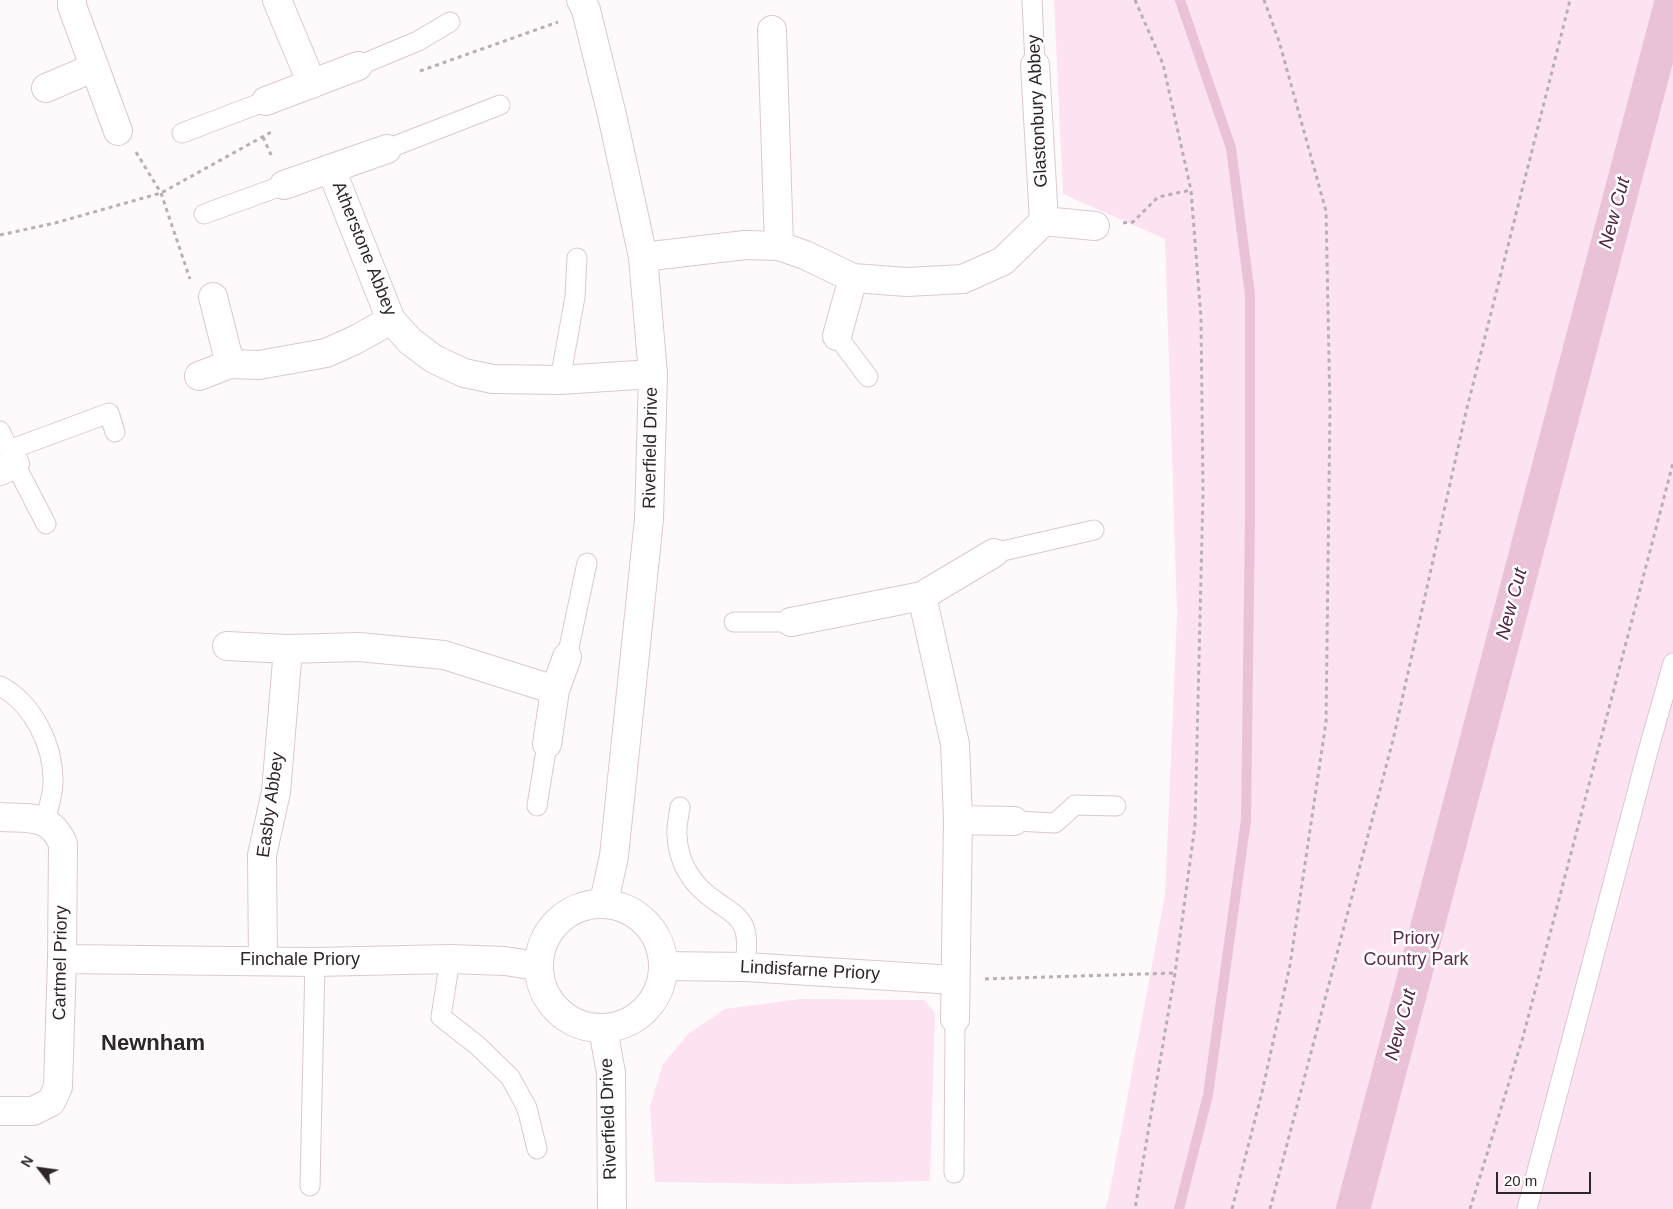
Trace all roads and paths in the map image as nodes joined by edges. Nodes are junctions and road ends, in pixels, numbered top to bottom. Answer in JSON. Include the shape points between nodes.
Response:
{"nodes":[{"id":1,"x":72,"y":0,"type":"edge"},
{"id":2,"x":277,"y":0,"type":"edge"},
{"id":3,"x":1032,"y":0,"type":"edge"},
{"id":4,"x":1135,"y":0,"type":"edge"},
{"id":5,"x":1264,"y":0,"type":"edge"},
{"id":6,"x":1570,"y":0,"type":"edge"},
{"id":7,"x":572,"y":10,"type":"edge"},
{"id":8,"x":450,"y":22,"type":"dead end"},
{"id":9,"x":772,"y":30,"type":"dead end"},
{"id":10,"x":1035,"y":65,"type":"joint"},
{"id":11,"x":358,"y":66,"type":"joint"},
{"id":12,"x":95,"y":67,"type":"junction"},
{"id":13,"x":414,"y":73,"type":"dead end"},
{"id":14,"x":312,"y":84,"type":"junction"},
{"id":15,"x":46,"y":88,"type":"dead end"},
{"id":16,"x":266,"y":101,"type":"joint"},
{"id":17,"x":500,"y":105,"type":"dead end"},
{"id":18,"x":279,"y":128,"type":"dead end"},
{"id":19,"x":118,"y":131,"type":"joint"},
{"id":20,"x":182,"y":133,"type":"dead end"},
{"id":21,"x":386,"y":149,"type":"joint"},
{"id":22,"x":331,"y":169,"type":"junction"},
{"id":23,"x":284,"y":185,"type":"joint"},
{"id":24,"x":1190,"y":190,"type":"junction"},
{"id":25,"x":161,"y":193,"type":"junction"},
{"id":26,"x":204,"y":214,"type":"dead end"},
{"id":27,"x":1044,"y":222,"type":"junction"},
{"id":28,"x":1095,"y":226,"type":"joint"},
{"id":29,"x":0,"y":235,"type":"edge"},
{"id":30,"x":778,"y":246,"type":"junction"},
{"id":31,"x":642,"y":257,"type":"junction"},
{"id":32,"x":577,"y":258,"type":"dead end"},
{"id":33,"x":853,"y":278,"type":"junction"},
{"id":34,"x":213,"y":297,"type":"joint"},
{"id":35,"x":391,"y":320,"type":"junction"},
{"id":36,"x":837,"y":336,"type":"joint"},
{"id":37,"x":230,"y":364,"type":"junction"},
{"id":38,"x":653,"y":374,"type":"junction"},
{"id":39,"x":199,"y":376,"type":"dead end"},
{"id":40,"x":868,"y":377,"type":"dead end"},
{"id":41,"x":560,"y":380,"type":"junction"},
{"id":42,"x":0,"y":430,"type":"edge"},
{"id":43,"x":115,"y":432,"type":"dead end"},
{"id":44,"x":8,"y":462,"type":"edge"},
{"id":45,"x":1673,"y":463,"type":"edge"},
{"id":46,"x":46,"y":524,"type":"dead end"},
{"id":47,"x":1094,"y":530,"type":"dead end"},
{"id":48,"x":994,"y":553,"type":"joint"},
{"id":49,"x":588,"y":563,"type":"dead end"},
{"id":50,"x":922,"y":596,"type":"junction"},
{"id":51,"x":734,"y":622,"type":"dead end"},
{"id":52,"x":791,"y":622,"type":"joint"},
{"id":53,"x":227,"y":646,"type":"dead end"},
{"id":54,"x":288,"y":649,"type":"junction"},
{"id":55,"x":567,"y":657,"type":"joint"},
{"id":56,"x":1673,"y":663,"type":"edge"},
{"id":57,"x":0,"y":686,"type":"edge"},
{"id":58,"x":554,"y":690,"type":"junction"},
{"id":59,"x":547,"y":744,"type":"joint"},
{"id":60,"x":537,"y":806,"type":"dead end"},
{"id":61,"x":1116,"y":806,"type":"dead end"},
{"id":62,"x":680,"y":807,"type":"dead end"},
{"id":63,"x":0,"y":817,"type":"edge"},
{"id":64,"x":958,"y":820,"type":"junction"},
{"id":65,"x":45,"y":821,"type":"junction"},
{"id":66,"x":1014,"y":821,"type":"joint"},
{"id":67,"x":604,"y":902,"type":"junction"},
{"id":68,"x":450,"y":958,"type":"junction"},
{"id":69,"x":62,"y":959,"type":"junction"},
{"id":70,"x":263,"y":961,"type":"junction"},
{"id":71,"x":315,"y":962,"type":"junction"},
{"id":72,"x":537,"y":966,"type":"junction"},
{"id":73,"x":664,"y":966,"type":"junction"},
{"id":74,"x":744,"y":967,"type":"junction"},
{"id":75,"x":1175,"y":973,"type":"junction"},
{"id":76,"x":955,"y":980,"type":"junction"},
{"id":77,"x":955,"y":1019,"type":"joint"},
{"id":78,"x":603,"y":1029,"type":"junction"},
{"id":79,"x":0,"y":1111,"type":"edge"},
{"id":80,"x":537,"y":1149,"type":"dead end"},
{"id":81,"x":954,"y":1173,"type":"dead end"},
{"id":82,"x":310,"y":1186,"type":"dead end"},
{"id":83,"x":612,"y":1209,"type":"edge"},
{"id":84,"x":1135,"y":1209,"type":"edge"},
{"id":85,"x":1232,"y":1209,"type":"edge"},
{"id":86,"x":1270,"y":1209,"type":"edge"},
{"id":87,"x":1470,"y":1209,"type":"edge"},
{"id":88,"x":1527,"y":1209,"type":"edge"}],
"edges":[{"from":1,"to":12,"type":"street"},
{"from":2,"to":14,"type":"street"},
{"from":3,"to":10,"type":"lane","name":"Glastonbury Abbey"},
{"from":4,"to":24,"type":"path","via":[[1163,64]]},
{"from":5,"to":85,"type":"path","via":[[1280,41],[1326,210],[1330,409],[1326,722],[1290,965]]},
{"from":6,"to":86,"type":"path","via":[[1466,412],[1393,740]]},
{"from":7,"to":13,"type":"path"},
{"from":7,"to":31,"type":"street","name":"Riverfield Drive","via":[[586,10]]},
{"from":8,"to":11,"type":"lane","via":[[418,41]]},
{"from":9,"to":30,"type":"street"},
{"from":10,"to":27,"type":"street","name":"Glastonbury Abbey"},
{"from":11,"to":14,"type":"street"},
{"from":12,"to":15,"type":"street"},
{"from":12,"to":19,"type":"street"},
{"from":14,"to":16,"type":"street"},
{"from":16,"to":20,"type":"lane"},
{"from":17,"to":21,"type":"lane","name":"Atherstone Abbey"},
{"from":18,"to":25,"type":"path"},
{"from":19,"to":25,"type":"path","via":[[139,156]]},
{"from":21,"to":22,"type":"street","name":"Atherstone Abbey"},
{"from":22,"to":23,"type":"street","name":"Atherstone Abbey"},
{"from":22,"to":35,"type":"street","name":"Atherstone Abbey"},
{"from":23,"to":26,"type":"lane","name":"Atherstone Abbey"},
{"from":24,"to":28,"type":"path","via":[[1158,197],[1132,222]]},
{"from":24,"to":75,"type":"path","via":[[1201,318],[1203,494],[1195,825]]},
{"from":25,"to":29,"type":"path"},
{"from":25,"to":34,"type":"path","via":[[192,283]]},
{"from":27,"to":28,"type":"street"},
{"from":27,"to":33,"type":"street","via":[[1003,261],[963,279],[908,282]]},
{"from":30,"to":31,"type":"street","via":[[745,245]]},
{"from":30,"to":33,"type":"street","via":[[805,254]]},
{"from":31,"to":38,"type":"street","name":"Riverfield Drive"},
{"from":32,"to":41,"type":"lane","via":[[575,297]]},
{"from":33,"to":36,"type":"street"},
{"from":34,"to":37,"type":"street"},
{"from":35,"to":37,"type":"street","via":[[326,353],[259,365]]},
{"from":35,"to":41,"type":"street","name":"Atherstone Abbey","via":[[410,341],[434,359],[464,373],[493,379]]},
{"from":36,"to":40,"type":"lane"},
{"from":37,"to":39,"type":"street"},
{"from":38,"to":41,"type":"street","name":"Atherstone Abbey"},
{"from":38,"to":67,"type":"street","name":"Riverfield Drive","via":[[648,529],[614,856]]},
{"from":42,"to":44,"type":"lane"},
{"from":43,"to":44,"type":"lane","via":[[109,413]]},
{"from":44,"to":46,"type":"lane"},
{"from":45,"to":87,"type":"path","via":[[1524,1037]]},
{"from":47,"to":48,"type":"lane"},
{"from":48,"to":50,"type":"street"},
{"from":49,"to":55,"type":"lane"},
{"from":50,"to":52,"type":"street"},
{"from":50,"to":64,"type":"street","via":[[955,744]]},
{"from":51,"to":52,"type":"lane"},
{"from":53,"to":54,"type":"street"},
{"from":54,"to":58,"type":"street","via":[[359,647],[444,655]]},
{"from":54,"to":70,"type":"street","name":"Easby Abbey","via":[[276,792],[262,855]]},
{"from":55,"to":58,"type":"street"},
{"from":56,"to":88,"type":"lane"},
{"from":57,"to":65,"type":"lane","via":[[29,710],[45,739],[53,784]]},
{"from":58,"to":59,"type":"street"},
{"from":59,"to":60,"type":"lane"},
{"from":61,"to":66,"type":"lane","via":[[1075,805],[1055,823]]},
{"from":62,"to":74,"type":"lane","via":[[676,834],[680,858],[692,880],[706,895],[743,923],[747,937]]},
{"from":63,"to":65,"type":"street"},
{"from":64,"to":66,"type":"street"},
{"from":64,"to":76,"type":"street"},
{"from":65,"to":69,"type":"street","name":"Cartmel Priory","via":[[57,831],[63,844]]},
{"from":67,"to":72,"type":"street","via":[[577,907],[548,931]]},
{"from":67,"to":73,"type":"street","via":[[635,912],[658,938]]},
{"from":68,"to":71,"type":"street","name":"Finchale Priory"},
{"from":68,"to":72,"type":"street","name":"Finchale Priory"},
{"from":68,"to":80,"type":"lane","via":[[441,1017],[510,1077],[527,1108]]},
{"from":69,"to":70,"type":"street","name":"Finchale Priory"},
{"from":69,"to":79,"type":"street","name":"Cartmel Priory","via":[[58,1087],[51,1102],[33,1112]]},
{"from":70,"to":71,"type":"street","name":"Finchale Priory"},
{"from":71,"to":82,"type":"lane"},
{"from":72,"to":78,"type":"street","via":[[547,1000],[572,1022]]},
{"from":73,"to":74,"type":"street","name":"Lindisfarne Priory"},
{"from":73,"to":78,"type":"street","via":[[657,996],[646,1008],[634,1020]]},
{"from":74,"to":76,"type":"street","name":"Lindisfarne Priory"},
{"from":75,"to":76,"type":"path"},
{"from":75,"to":84,"type":"path"},
{"from":76,"to":77,"type":"street"},
{"from":77,"to":81,"type":"lane"},
{"from":78,"to":83,"type":"street","name":"Riverfield Drive","via":[[611,1072]]}]}
